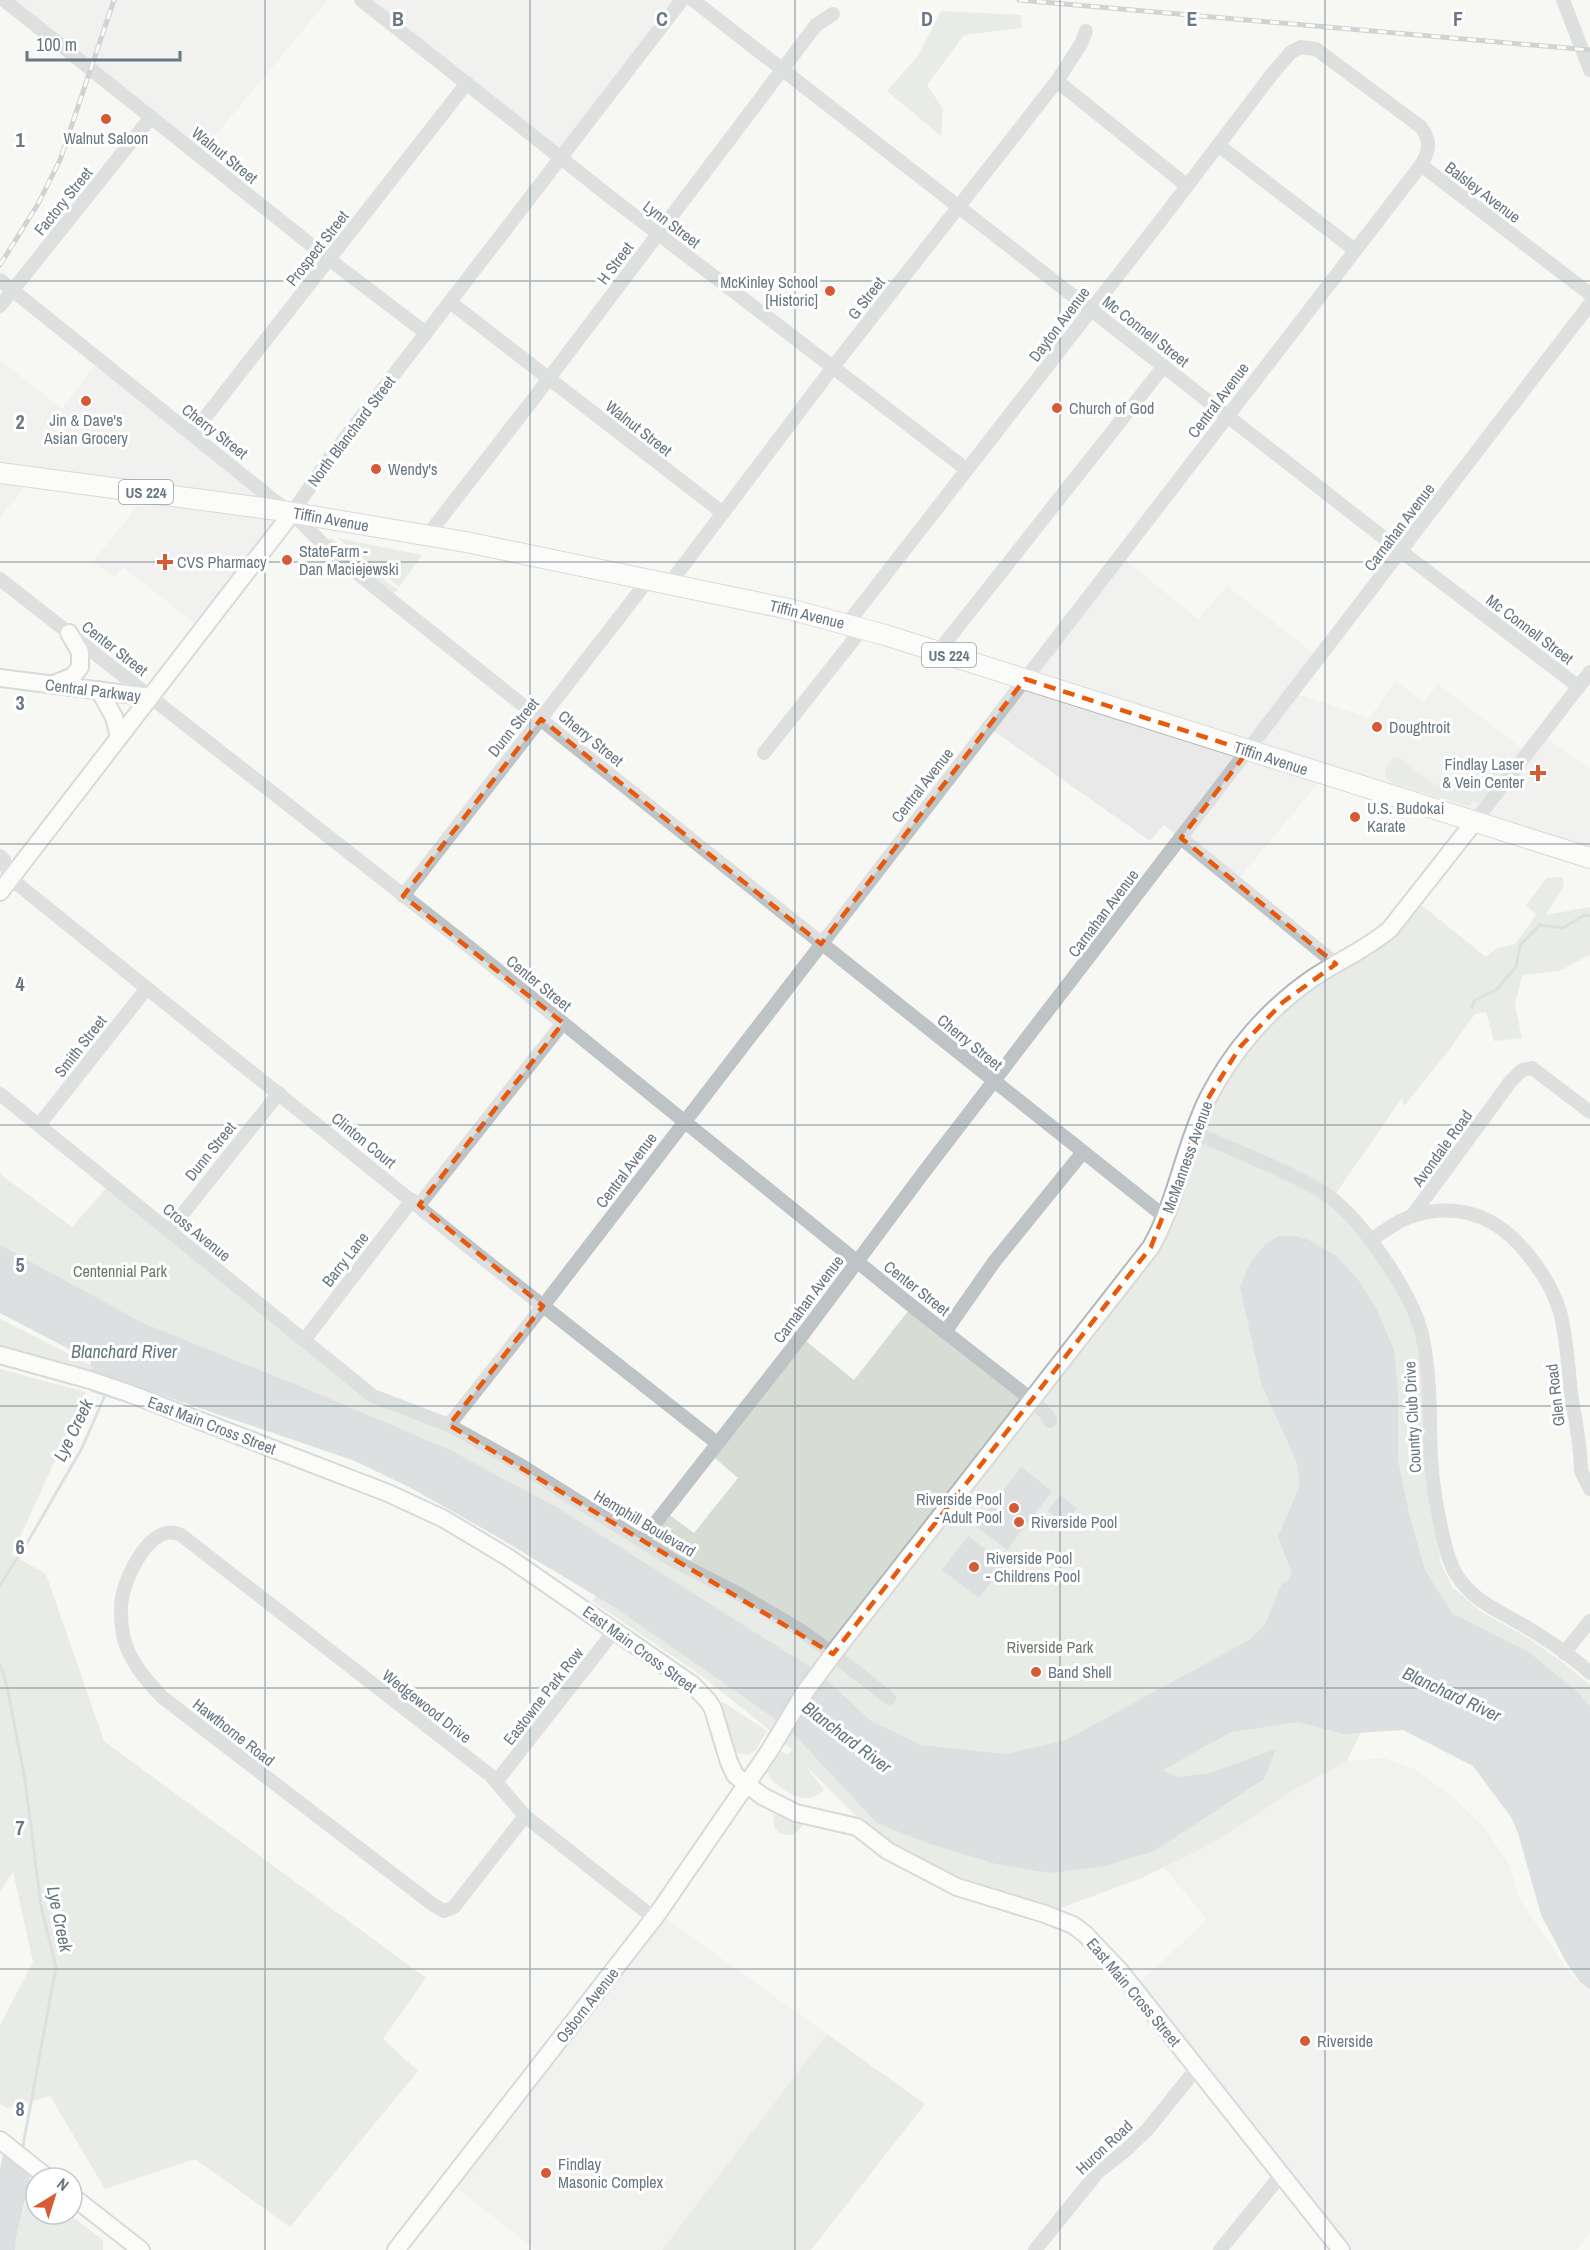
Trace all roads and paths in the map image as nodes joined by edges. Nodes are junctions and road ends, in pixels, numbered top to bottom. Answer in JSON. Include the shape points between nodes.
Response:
{"nodes":[{"id":1,"x":4,"y":0,"type":"edge"},
{"id":2,"x":361,"y":0,"type":"edge"},
{"id":3,"x":682,"y":0,"type":"edge"},
{"id":4,"x":693,"y":0,"type":"edge"},
{"id":5,"x":1563,"y":0,"type":"edge"},
{"id":6,"x":834,"y":14,"type":"dead end"},
{"id":7,"x":1086,"y":31,"type":"dead end"},
{"id":8,"x":1301,"y":47,"type":"joint"},
{"id":9,"x":782,"y":70,"type":"junction"},
{"id":10,"x":1590,"y":70,"type":"edge"},
{"id":11,"x":1057,"y":81,"type":"junction"},
{"id":12,"x":467,"y":83,"type":"junction"},
{"id":13,"x":151,"y":117,"type":"junction"},
{"id":14,"x":1218,"y":145,"type":"junction"},
{"id":15,"x":560,"y":158,"type":"junction"},
{"id":16,"x":1421,"y":165,"type":"junction"},
{"id":17,"x":1186,"y":185,"type":"junction"},
{"id":18,"x":958,"y":206,"type":"junction"},
{"id":19,"x":658,"y":234,"type":"junction"},
{"id":20,"x":1355,"y":250,"type":"junction"},
{"id":21,"x":330,"y":260,"type":"junction"},
{"id":22,"x":0,"y":280,"type":"edge"},
{"id":23,"x":12,"y":290,"type":"junction"},
{"id":24,"x":1590,"y":294,"type":"edge"},
{"id":25,"x":450,"y":302,"type":"junction"},
{"id":26,"x":1590,"y":304,"type":"edge"},
{"id":27,"x":0,"y":306,"type":"edge"},
{"id":28,"x":1091,"y":309,"type":"junction"},
{"id":29,"x":426,"y":333,"type":"junction"},
{"id":30,"x":1164,"y":366,"type":"junction"},
{"id":31,"x":833,"y":367,"type":"junction"},
{"id":32,"x":548,"y":379,"type":"junction"},
{"id":33,"x":1227,"y":416,"type":"junction"},
{"id":34,"x":192,"y":434,"type":"junction"},
{"id":35,"x":966,"y":470,"type":"junction"},
{"id":36,"x":0,"y":473,"type":"edge"},
{"id":37,"x":292,"y":513,"type":"junction"},
{"id":38,"x":723,"y":513,"type":"junction"},
{"id":39,"x":427,"y":536,"type":"junction"},
{"id":40,"x":1402,"y":552,"type":"junction"},
{"id":41,"x":0,"y":579,"type":"edge"},
{"id":42,"x":649,"y":579,"type":"junction"},
{"id":43,"x":670,"y":583,"type":"junction"},
{"id":44,"x":855,"y":626,"type":"junction"},
{"id":45,"x":69,"y":633,"type":"junction"},
{"id":46,"x":938,"y":652,"type":"junction"},
{"id":47,"x":1590,"y":672,"type":"edge"},
{"id":48,"x":0,"y":678,"type":"edge"},
{"id":49,"x":1024,"y":679,"type":"junction"},
{"id":50,"x":53,"y":685,"type":"junction"},
{"id":51,"x":1579,"y":687,"type":"junction"},
{"id":52,"x":99,"y":690,"type":"junction"},
{"id":53,"x":150,"y":697,"type":"junction"},
{"id":54,"x":541,"y":719,"type":"junction"},
{"id":55,"x":119,"y":737,"type":"junction"},
{"id":56,"x":1248,"y":751,"type":"junction"},
{"id":57,"x":764,"y":753,"type":"dead end"},
{"id":58,"x":1475,"y":821,"type":"junction"},
{"id":59,"x":1181,"y":838,"type":"junction"},
{"id":60,"x":0,"y":856,"type":"edge"},
{"id":61,"x":1590,"y":858,"type":"edge"},
{"id":62,"x":10,"y":878,"type":"junction"},
{"id":63,"x":0,"y":892,"type":"edge"},
{"id":64,"x":403,"y":896,"type":"junction"},
{"id":65,"x":821,"y":944,"type":"junction"},
{"id":66,"x":1336,"y":964,"type":"junction"},
{"id":67,"x":147,"y":988,"type":"junction"},
{"id":68,"x":563,"y":1023,"type":"junction"},
{"id":69,"x":993,"y":1082,"type":"junction"},
{"id":70,"x":279,"y":1093,"type":"junction"},
{"id":71,"x":0,"y":1094,"type":"edge"},
{"id":72,"x":1590,"y":1112,"type":"edge"},
{"id":73,"x":684,"y":1121,"type":"junction"},
{"id":74,"x":39,"y":1125,"type":"junction"},
{"id":75,"x":1194,"y":1132,"type":"junction"},
{"id":76,"x":1083,"y":1152,"type":"junction"},
{"id":77,"x":416,"y":1202,"type":"junction"},
{"id":78,"x":1412,"y":1216,"type":"junction"},
{"id":79,"x":1165,"y":1217,"type":"junction"},
{"id":80,"x":168,"y":1231,"type":"junction"},
{"id":81,"x":1370,"y":1240,"type":"junction"},
{"id":82,"x":857,"y":1262,"type":"junction"},
{"id":83,"x":543,"y":1306,"type":"junction"},
{"id":84,"x":945,"y":1332,"type":"junction"},
{"id":85,"x":305,"y":1339,"type":"junction"},
{"id":86,"x":0,"y":1355,"type":"edge"},
{"id":87,"x":373,"y":1396,"type":"joint"},
{"id":88,"x":1031,"y":1400,"type":"junction"},
{"id":89,"x":1050,"y":1421,"type":"dead end"},
{"id":90,"x":449,"y":1425,"type":"junction"},
{"id":91,"x":717,"y":1443,"type":"junction"},
{"id":92,"x":1590,"y":1489,"type":"edge"},
{"id":93,"x":170,"y":1531,"type":"joint"},
{"id":94,"x":642,"y":1540,"type":"junction"},
{"id":95,"x":1590,"y":1621,"type":"edge"},
{"id":96,"x":615,"y":1630,"type":"junction"},
{"id":97,"x":1564,"y":1653,"type":"junction"},
{"id":98,"x":1590,"y":1673,"type":"edge"},
{"id":99,"x":889,"y":1698,"type":"dead end"},
{"id":100,"x":768,"y":1753,"type":"joint"},
{"id":101,"x":496,"y":1782,"type":"junction"},
{"id":102,"x":747,"y":1784,"type":"junction"},
{"id":103,"x":525,"y":1816,"type":"junction"},
{"id":104,"x":654,"y":1918,"type":"junction"},
{"id":105,"x":1197,"y":2068,"type":"junction"},
{"id":106,"x":3,"y":2142,"type":"edge"},
{"id":107,"x":33,"y":2166,"type":"edge"},
{"id":108,"x":1281,"y":2175,"type":"junction"},
{"id":109,"x":84,"y":2205,"type":"edge"},
{"id":110,"x":404,"y":2247,"type":"edge"},
{"id":111,"x":141,"y":2250,"type":"edge"},
{"id":112,"x":1035,"y":2250,"type":"edge"},
{"id":113,"x":1220,"y":2250,"type":"edge"},
{"id":114,"x":1341,"y":2250,"type":"edge"}],
"edges":[{"from":1,"to":13,"type":"street","name":"Walnut Street"},
{"from":2,"to":12,"type":"street","name":"Lynn Street"},
{"from":3,"to":15,"type":"street","name":"North Blanchard Street"},
{"from":4,"to":9,"type":"street","name":"Mc Connell Street"},
{"from":5,"to":10,"type":"street"},
{"from":6,"to":9,"type":"street","name":"H Street","via":[[816,25]]},
{"from":7,"to":11,"type":"street","name":"G Street"},
{"from":8,"to":14,"type":"street","name":"Dayton Avenue","via":[[1286,57]]},
{"from":8,"to":16,"type":"street","name":"Balsley Avenue","via":[[1316,49],[1335,61],[1421,127],[1429,150]]},
{"from":9,"to":18,"type":"street","name":"Mc Connell Street"},
{"from":9,"to":19,"type":"street","name":"H Street"},
{"from":11,"to":17,"type":"street"},
{"from":11,"to":18,"type":"street","name":"G Street"},
{"from":12,"to":15,"type":"street","name":"Lynn Street"},
{"from":12,"to":21,"type":"street","name":"Prospect Street"},
{"from":13,"to":21,"type":"street","name":"Walnut Street"},
{"from":13,"to":23,"type":"street","name":"Factory Street"},
{"from":14,"to":17,"type":"street","name":"Dayton Avenue"},
{"from":14,"to":20,"type":"street"},
{"from":15,"to":19,"type":"street","name":"Lynn Street"},
{"from":15,"to":25,"type":"street","name":"North Blanchard Street"},
{"from":16,"to":20,"type":"street","name":"Central Avenue"},
{"from":16,"to":24,"type":"street","name":"Balsley Avenue"},
{"from":17,"to":28,"type":"street","name":"Dayton Avenue"},
{"from":18,"to":28,"type":"street","name":"Mc Connell Street"},
{"from":18,"to":31,"type":"street","name":"G Street"},
{"from":19,"to":31,"type":"street","name":"Lynn Street"},
{"from":19,"to":32,"type":"street","name":"H Street"},
{"from":20,"to":33,"type":"street","name":"Central Avenue"},
{"from":21,"to":29,"type":"street","name":"Walnut Street"},
{"from":21,"to":34,"type":"street","name":"Prospect Street"},
{"from":22,"to":23,"type":"street","name":"Cherry Street"},
{"from":23,"to":27,"type":"street","name":"Factory Street"},
{"from":23,"to":34,"type":"street","name":"Cherry Street"},
{"from":25,"to":29,"type":"street","name":"North Blanchard Street"},
{"from":25,"to":32,"type":"street","name":"Walnut Street"},
{"from":26,"to":40,"type":"street","name":"Carnahan Avenue"},
{"from":28,"to":30,"type":"street","name":"Mc Connell Street"},
{"from":28,"to":35,"type":"street","name":"Dayton Avenue"},
{"from":29,"to":37,"type":"street","name":"North Blanchard Street"},
{"from":30,"to":33,"type":"street","name":"Mc Connell Street"},
{"from":30,"to":46,"type":"street"},
{"from":31,"to":35,"type":"street","name":"Lynn Street"},
{"from":31,"to":38,"type":"street","name":"G Street"},
{"from":32,"to":38,"type":"street","name":"Walnut Street"},
{"from":32,"to":39,"type":"street","name":"H Street"},
{"from":33,"to":40,"type":"street","name":"Mc Connell Street"},
{"from":33,"to":49,"type":"street","name":"Central Avenue"},
{"from":34,"to":37,"type":"street","name":"Cherry Street"},
{"from":35,"to":44,"type":"street","name":"Dayton Avenue"},
{"from":36,"to":37,"type":"highway","name":"Tiffin Avenue","number":"US 224"},
{"from":37,"to":39,"type":"highway","name":"Tiffin Avenue","number":"US 224"},
{"from":37,"to":53,"type":"main road","name":"North Blanchard Street"},
{"from":37,"to":54,"type":"street","name":"Cherry Street","via":[[362,577]]},
{"from":38,"to":43,"type":"street","name":"G Street"},
{"from":39,"to":42,"type":"highway","name":"Tiffin Avenue","number":"US 224"},
{"from":40,"to":51,"type":"street","name":"Mc Connell Street"},
{"from":40,"to":56,"type":"street","name":"Carnahan Avenue"},
{"from":41,"to":45,"type":"street","name":"Center Street"},
{"from":42,"to":43,"type":"highway","name":"Tiffin Avenue","number":"US 224"},
{"from":42,"to":54,"type":"street","name":"Dunn Street"},
{"from":43,"to":44,"type":"highway","name":"Tiffin Avenue","number":"US 224"},
{"from":44,"to":46,"type":"highway","name":"Tiffin Avenue","number":"US 224"},
{"from":44,"to":57,"type":"street","name":"Dayton Avenue"},
{"from":45,"to":50,"type":"main road","via":[[80,652],[80,667]]},
{"from":45,"to":53,"type":"street","name":"Center Street"},
{"from":46,"to":49,"type":"highway","name":"Tiffin Avenue","number":"US 224"},
{"from":47,"to":51,"type":"street","name":"McManness Avenue"},
{"from":48,"to":50,"type":"main road","name":"Central Parkway"},
{"from":49,"to":56,"type":"highway","name":"Tiffin Avenue","number":"US 224"},
{"from":49,"to":65,"type":"street","name":"Central Avenue"},
{"from":50,"to":52,"type":"main road","name":"Central Parkway"},
{"from":51,"to":58,"type":"street","name":"McManness Avenue"},
{"from":52,"to":53,"type":"main road","name":"Central Parkway"},
{"from":52,"to":55,"type":"main road","via":[[114,717]]},
{"from":53,"to":55,"type":"main road","name":"North Blanchard Street"},
{"from":53,"to":64,"type":"street","name":"Center Street"},
{"from":54,"to":64,"type":"street","name":"Dunn Street"},
{"from":54,"to":65,"type":"street","name":"Cherry Street"},
{"from":55,"to":62,"type":"main road","name":"North Blanchard Street"},
{"from":56,"to":58,"type":"highway","name":"Tiffin Avenue","number":"US 224"},
{"from":56,"to":59,"type":"street","name":"Carnahan Avenue"},
{"from":58,"to":61,"type":"highway","name":"Tiffin Avenue","number":"US 224"},
{"from":58,"to":66,"type":"main road","name":"McManness Avenue","via":[[1390,929]]},
{"from":59,"to":66,"type":"street"},
{"from":59,"to":69,"type":"street","name":"Carnahan Avenue"},
{"from":60,"to":62,"type":"street","name":"Clinton Court"},
{"from":62,"to":63,"type":"main road","name":"North Blanchard Street"},
{"from":62,"to":67,"type":"street","name":"Clinton Court"},
{"from":64,"to":68,"type":"street","name":"Center Street"},
{"from":65,"to":69,"type":"street","name":"Cherry Street"},
{"from":65,"to":73,"type":"street","name":"Central Avenue"},
{"from":66,"to":75,"type":"main road","name":"McManness Avenue","via":[[1294,992],[1250,1035],[1214,1086]]},
{"from":67,"to":70,"type":"street","name":"Clinton Court"},
{"from":67,"to":74,"type":"street","name":"Smith Street"},
{"from":68,"to":73,"type":"street","name":"Center Street"},
{"from":68,"to":77,"type":"street","name":"Barry Lane"},
{"from":69,"to":76,"type":"street","name":"Cherry Street"},
{"from":69,"to":82,"type":"street","name":"Carnahan Avenue"},
{"from":70,"to":77,"type":"street","name":"Clinton Court"},
{"from":70,"to":80,"type":"street","name":"Dunn Street"},
{"from":71,"to":74,"type":"street","name":"Cross Avenue"},
{"from":72,"to":78,"type":"street","name":"Avondale Road","via":[[1532,1068],[1522,1070]]},
{"from":73,"to":82,"type":"street","name":"Center Street"},
{"from":73,"to":83,"type":"street","name":"Central Avenue"},
{"from":74,"to":80,"type":"street","name":"Cross Avenue"},
{"from":75,"to":79,"type":"main road","name":"McManness Avenue"},
{"from":75,"to":81,"type":"street","name":"Country Club Drive","via":[[1322,1192]]},
{"from":76,"to":79,"type":"street","name":"Cherry Street"},
{"from":76,"to":84,"type":"street","via":[[994,1262]]},
{"from":77,"to":83,"type":"street","name":"Clinton Court"},
{"from":77,"to":85,"type":"street","name":"Barry Lane"},
{"from":78,"to":81,"type":"street","name":"Avondale Road"},
{"from":78,"to":92,"type":"street","name":"Glen Road","via":[[1445,1211],[1483,1217],[1514,1238],[1543,1275],[1563,1324],[1581,1471]]},
{"from":79,"to":88,"type":"main road","name":"McManness Avenue","via":[[1151,1247]]},
{"from":80,"to":85,"type":"street","name":"Cross Avenue"},
{"from":81,"to":97,"type":"street","name":"Country Club Drive","via":[[1406,1296],[1421,1332],[1429,1370],[1432,1484],[1452,1565],[1462,1582],[1483,1602]]},
{"from":82,"to":84,"type":"street","name":"Center Street"},
{"from":82,"to":91,"type":"street","name":"Carnahan Avenue"},
{"from":83,"to":90,"type":"street","name":"Central Avenue"},
{"from":83,"to":91,"type":"street","name":"Clinton Court"},
{"from":84,"to":88,"type":"street","name":"Center Street"},
{"from":85,"to":87,"type":"street","name":"Cross Avenue"},
{"from":86,"to":96,"type":"main road","name":"East Main Cross Street","via":[[128,1393],[416,1505],[509,1558]]},
{"from":87,"to":90,"type":"street","name":"Hemphill Boulevard"},
{"from":88,"to":89,"type":"street","name":"Center Street"},
{"from":88,"to":100,"type":"main road","name":"McManness Avenue","bridge":true,"via":[[838,1646]]},
{"from":90,"to":94,"type":"street","name":"Hemphill Boulevard"},
{"from":91,"to":94,"type":"street","name":"Carnahan Avenue"},
{"from":93,"to":101,"type":"street","name":"Wedgewood Drive"},
{"from":93,"to":103,"type":"street","name":"Hawthorne Road","via":[[153,1539],[144,1551],[126,1584],[121,1618],[133,1661],[162,1697],[444,1911],[454,1907]]},
{"from":94,"to":99,"type":"street","name":"Hemphill Boulevard","via":[[800,1630]]},
{"from":95,"to":97,"type":"street"},
{"from":96,"to":101,"type":"street","name":"Eastowne Park Row"},
{"from":96,"to":102,"type":"main road","name":"East Main Cross Street","via":[[693,1685],[708,1701],[735,1775]]},
{"from":97,"to":98,"type":"street","name":"Country Club Drive"},
{"from":100,"to":102,"type":"main road","name":"Osborn Avenue"},
{"from":101,"to":103,"type":"street","name":"Wedgewood Drive"},
{"from":102,"to":104,"type":"main road","name":"Osborn Avenue"},
{"from":102,"to":105,"type":"main road","name":"East Main Cross Street","via":[[783,1808],[856,1827],[888,1851],[957,1887],[1073,1925],[1106,1954]]},
{"from":103,"to":104,"type":"street","name":"Wedgewood Drive"},
{"from":104,"to":110,"type":"main road","name":"Osborn Avenue"},
{"from":105,"to":108,"type":"main road","name":"East Main Cross Street"},
{"from":105,"to":112,"type":"street","name":"Huron Road","via":[[1147,2130],[1098,2172]]},
{"from":106,"to":107,"type":"main road"},
{"from":108,"to":113,"type":"street"},
{"from":108,"to":114,"type":"main road","name":"East Main Cross Street"},
{"from":109,"to":111,"type":"main road"}]}
